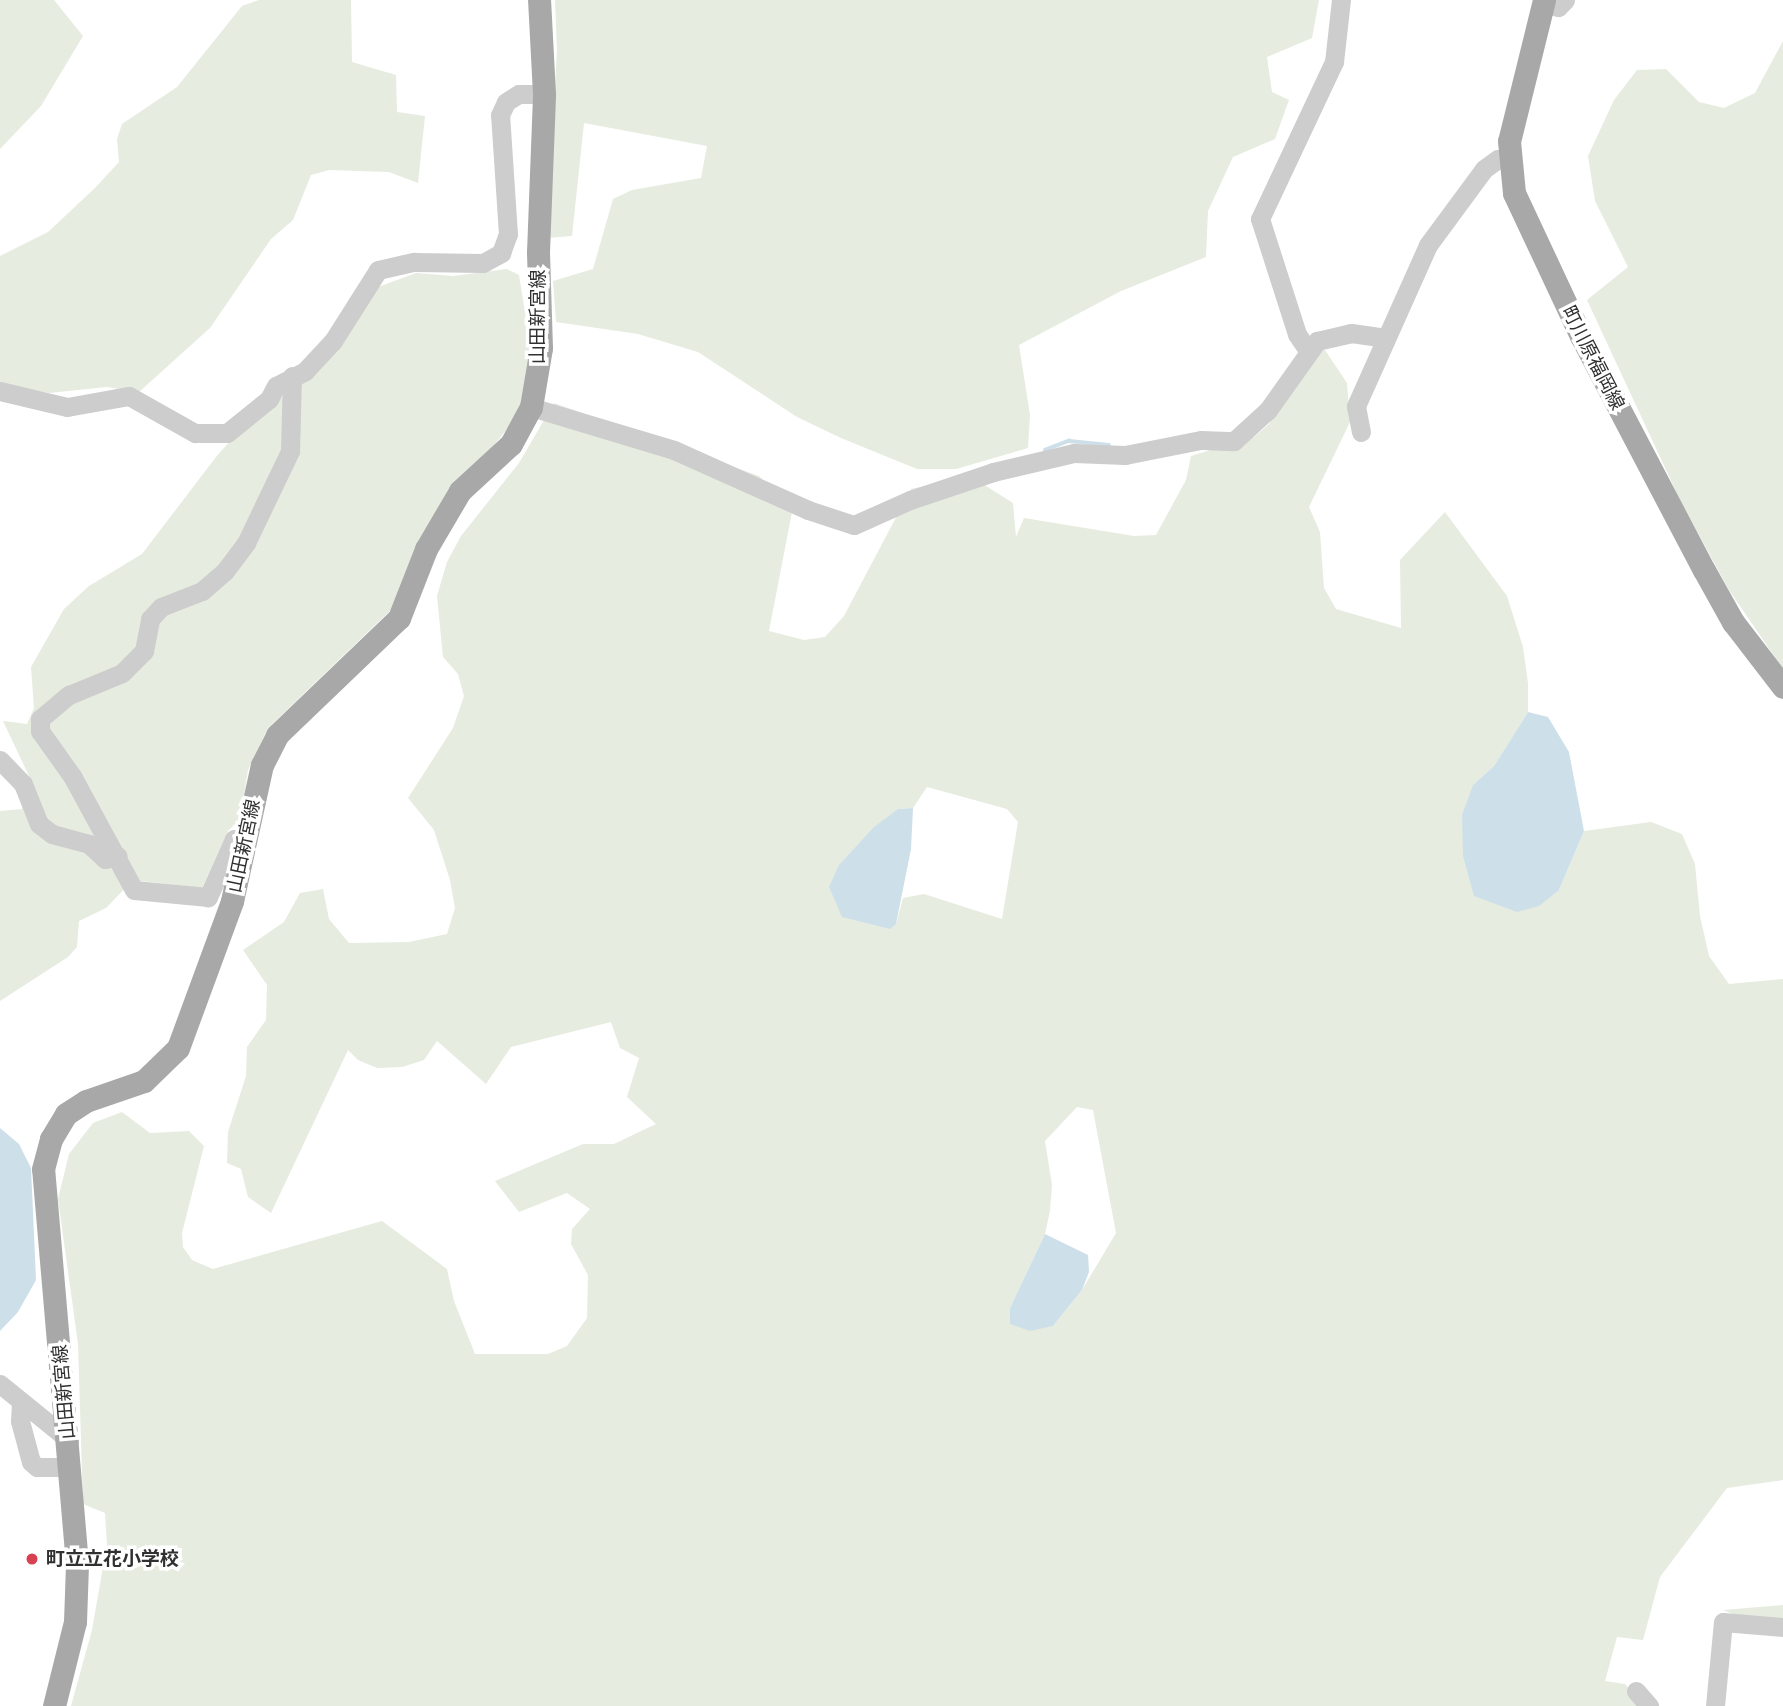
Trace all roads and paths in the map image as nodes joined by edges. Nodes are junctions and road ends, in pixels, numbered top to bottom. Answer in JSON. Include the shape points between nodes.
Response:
{"nodes":[{"id":1,"x":539,"y":0,"type":"edge"},
{"id":2,"x":1341,"y":0,"type":"edge"},
{"id":3,"x":1551,"y":1,"type":"edge"},
{"id":4,"x":544,"y":94,"type":"junction"},
{"id":5,"x":1508,"y":160,"type":"junction"},
{"id":6,"x":1385,"y":338,"type":"junction"},
{"id":7,"x":1307,"y":349,"type":"junction"},
{"id":8,"x":292,"y":376,"type":"junction"},
{"id":9,"x":0,"y":391,"type":"edge"},
{"id":10,"x":531,"y":407,"type":"junction"},
{"id":11,"x":1361,"y":432,"type":"dead end"},
{"id":12,"x":1783,"y":687,"type":"edge"},
{"id":13,"x":0,"y":760,"type":"edge"},
{"id":14,"x":246,"y":839,"type":"junction"},
{"id":15,"x":118,"y":856,"type":"junction"},
{"id":16,"x":0,"y":1384,"type":"edge"},
{"id":17,"x":21,"y":1402,"type":"junction"},
{"id":18,"x":69,"y":1440,"type":"junction"},
{"id":19,"x":70,"y":1467,"type":"junction"},
{"id":20,"x":1783,"y":1627,"type":"edge"},
{"id":21,"x":1636,"y":1690,"type":"dead end"},
{"id":22,"x":54,"y":1706,"type":"edge"},
{"id":23,"x":1649,"y":1706,"type":"edge"},
{"id":24,"x":1715,"y":1706,"type":"edge"}],
"edges":[{"from":1,"to":4,"type":"main road","name":"山田新宮線"},
{"from":2,"to":7,"type":"street","via":[[1334,62],[1260,219],[1297,334]]},
{"from":3,"to":5,"type":"main road","name":"町川原福岡線","via":[[1517,101]]},
{"from":4,"to":8,"type":"street","via":[[519,94],[506,102],[500,115],[508,234],[501,253],[483,263],[414,262],[378,270],[333,341],[305,371]]},
{"from":4,"to":10,"type":"main road","name":"山田新宮線","via":[[538,252],[541,348]]},
{"from":5,"to":6,"type":"street","via":[[1498,159],[1484,169],[1428,246]]},
{"from":5,"to":12,"type":"main road","name":"町川原福岡線","via":[[1523,217],[1581,336],[1733,622]]},
{"from":6,"to":7,"type":"street","via":[[1340,334]]},
{"from":6,"to":11,"type":"street","via":[[1356,406]]},
{"from":7,"to":10,"type":"street","via":[[1294,378],[1246,435],[1234,441],[1201,440],[1125,455],[1074,453],[993,472],[854,525],[808,510],[674,450]]},
{"from":8,"to":9,"type":"street","via":[[227,433],[195,433],[129,396],[67,407]]},
{"from":8,"to":15,"type":"street","via":[[290,450],[246,543],[202,591],[162,607],[150,619],[144,651],[122,673],[69,695],[40,719],[40,731]]},
{"from":10,"to":14,"type":"main road","name":"山田新宮線","via":[[511,444],[460,491],[426,549],[399,618],[277,735],[261,765]]},
{"from":13,"to":15,"type":"street","via":[[23,784],[39,824],[52,834],[89,844],[105,859]]},
{"from":14,"to":15,"type":"street","via":[[234,839],[208,897],[134,890]]},
{"from":14,"to":18,"type":"main road","name":"山田新宮線","via":[[232,901],[178,1048],[144,1081],[86,1101],[66,1114],[51,1139],[43,1169]]},
{"from":16,"to":17,"type":"street"},
{"from":17,"to":18,"type":"street"},
{"from":17,"to":19,"type":"street","via":[[20,1421],[31,1462]]},
{"from":18,"to":19,"type":"main road","name":"山田新宮線"},
{"from":19,"to":22,"type":"main road","name":"山田新宮線","via":[[75,1622]]},
{"from":20,"to":24,"type":"street","via":[[1723,1622]]},
{"from":21,"to":23,"type":"street"}]}
